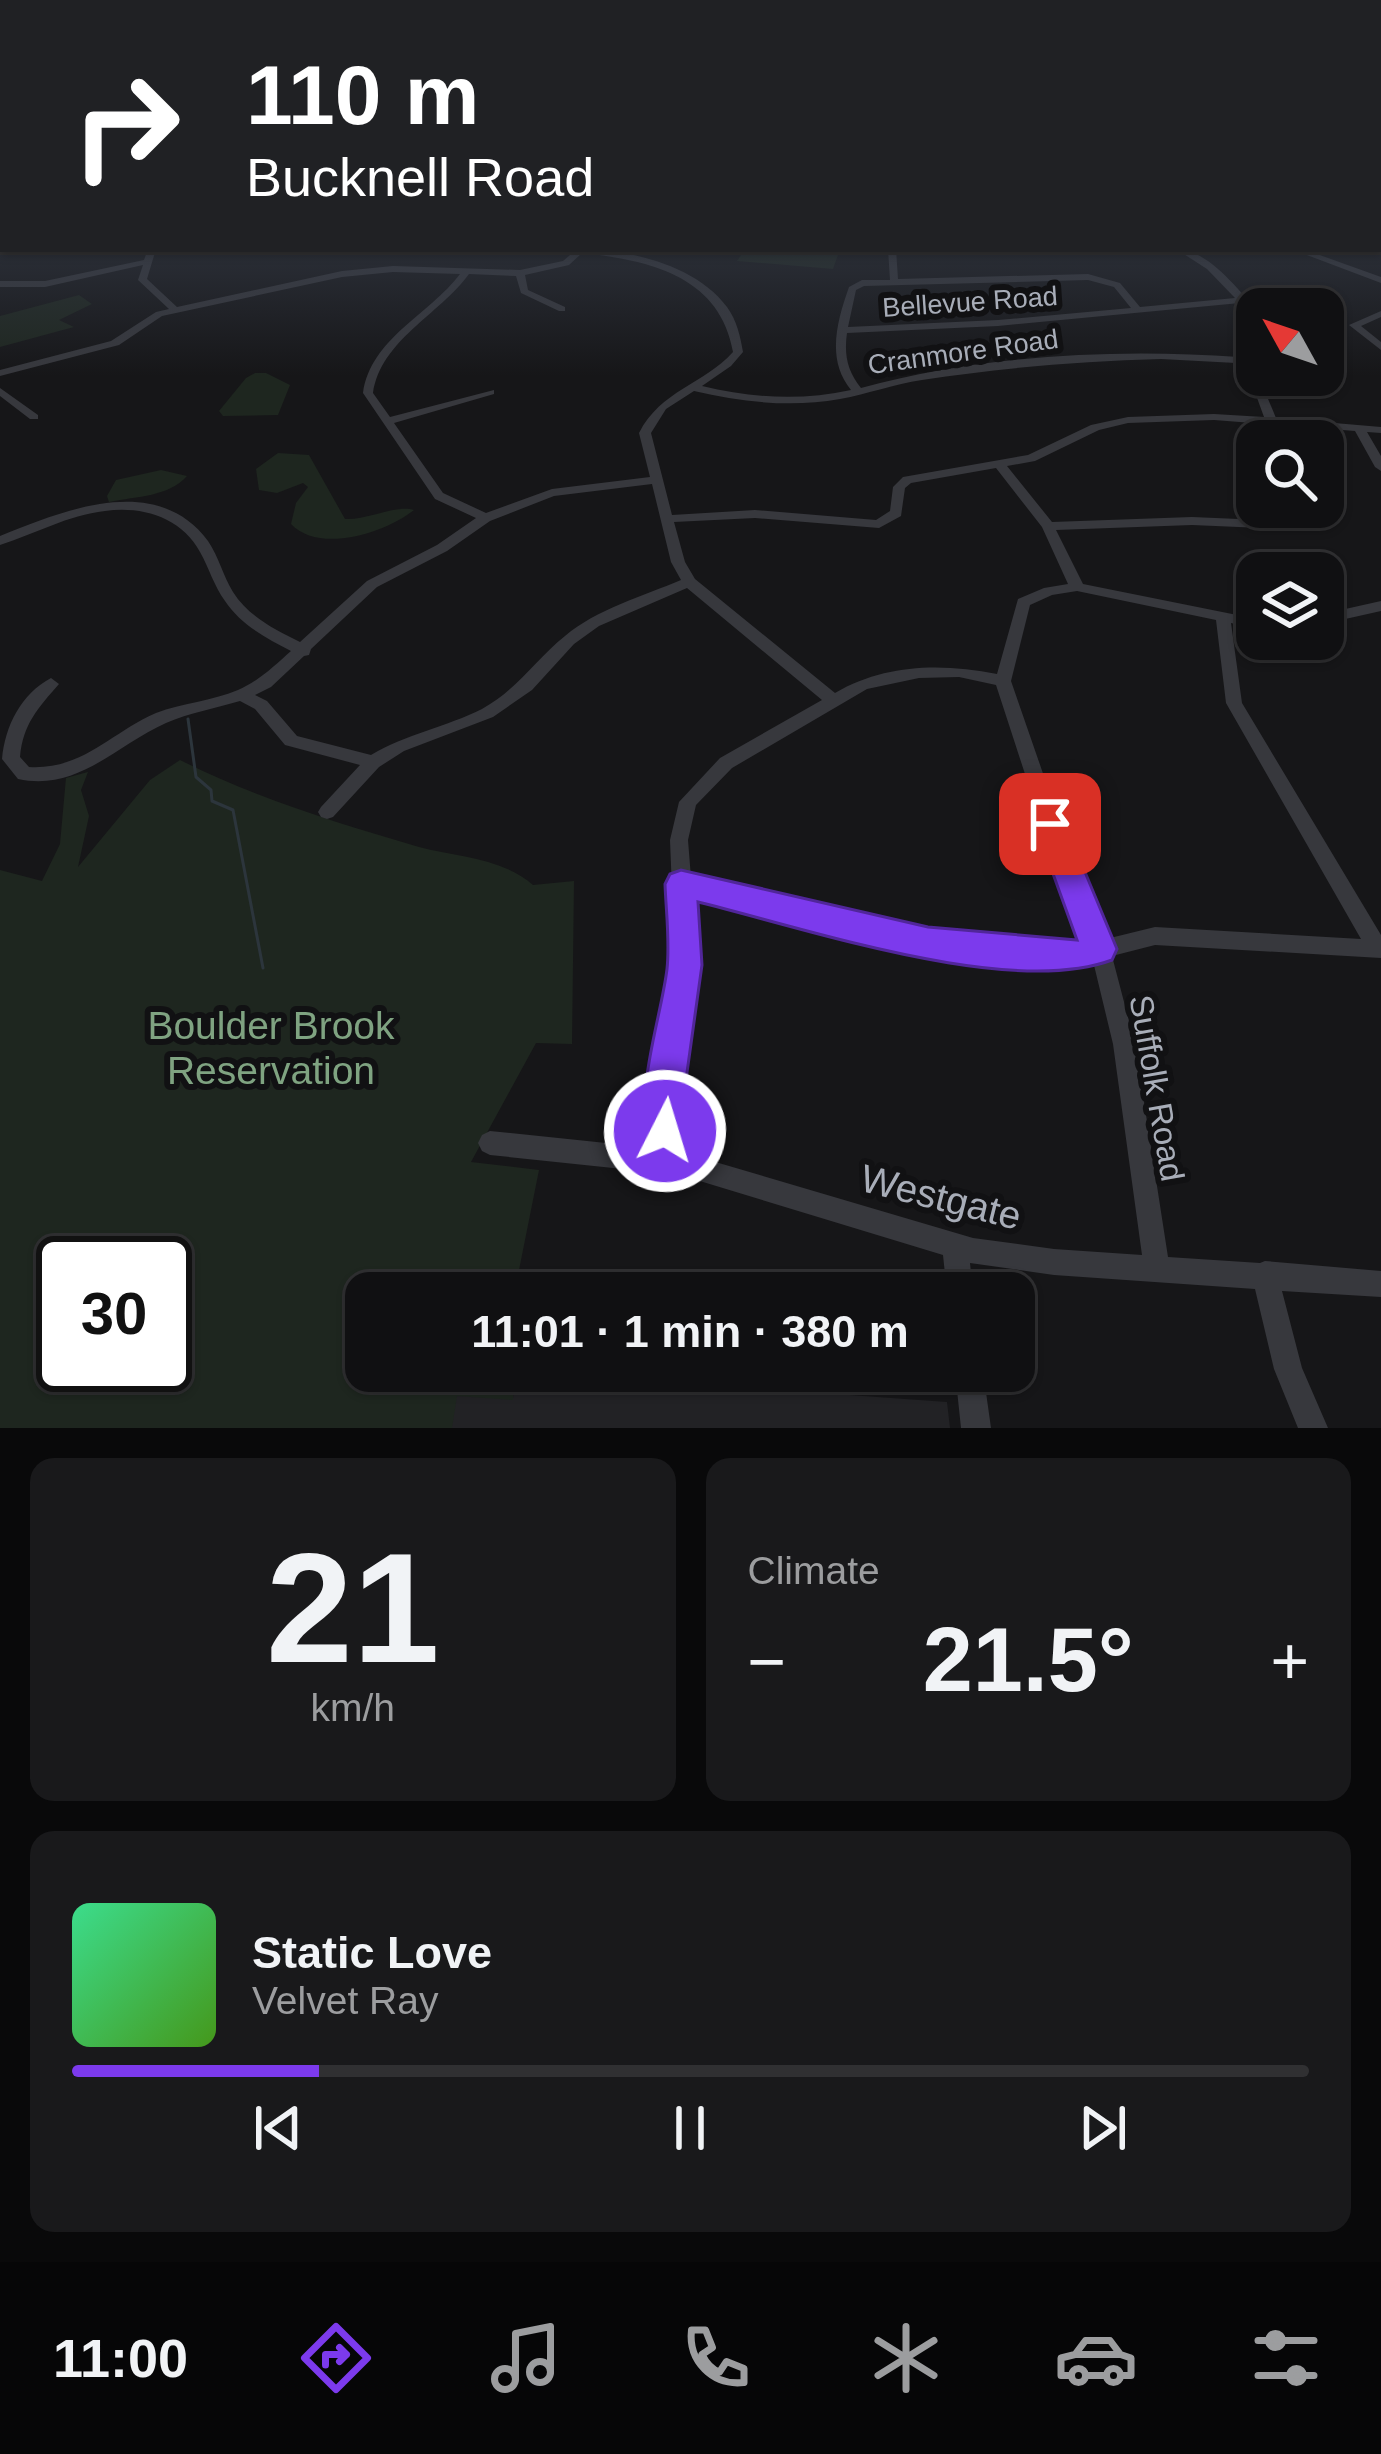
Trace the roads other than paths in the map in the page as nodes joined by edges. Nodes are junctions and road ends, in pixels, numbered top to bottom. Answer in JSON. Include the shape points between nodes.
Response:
{"nodes":[{"id":1,"x":150,"y":252,"type":"edge"},
{"id":2,"x":580,"y":252,"type":"edge"},
{"id":3,"x":595,"y":252,"type":"edge"},
{"id":4,"x":892,"y":252,"type":"edge"},
{"id":5,"x":1185,"y":252,"type":"edge"},
{"id":6,"x":1303,"y":252,"type":"edge"},
{"id":7,"x":145,"y":262,"type":"junction"},
{"id":8,"x":465,"y":273,"type":"junction"},
{"id":9,"x":520,"y":273,"type":"junction"},
{"id":10,"x":894,"y":280,"type":"junction"},
{"id":11,"x":1381,"y":280,"type":"edge"},
{"id":12,"x":0,"y":284,"type":"edge"},
{"id":13,"x":1236,"y":293,"type":"edge"},
{"id":14,"x":1236,"y":301,"type":"edge"},
{"id":15,"x":562,"y":309,"type":"dead end"},
{"id":16,"x":175,"y":310,"type":"junction"},
{"id":17,"x":1138,"y":310,"type":"junction"},
{"id":18,"x":1381,"y":314,"type":"edge"},
{"id":19,"x":842,"y":330,"type":"junction"},
{"id":20,"x":1381,"y":347,"type":"edge"},
{"id":21,"x":1236,"y":360,"type":"edge"},
{"id":22,"x":0,"y":373,"type":"edge"},
{"id":23,"x":692,"y":387,"type":"junction"},
{"id":24,"x":858,"y":391,"type":"junction"},
{"id":25,"x":0,"y":392,"type":"edge"},
{"id":26,"x":490,"y":392,"type":"dead end"},
{"id":27,"x":34,"y":417,"type":"dead end"},
{"id":28,"x":1255,"y":420,"type":"edge"},
{"id":29,"x":388,"y":421,"type":"junction"},
{"id":30,"x":1344,"y":427,"type":"edge"},
{"id":31,"x":1359,"y":428,"type":"junction"},
{"id":32,"x":1381,"y":430,"type":"edge"},
{"id":33,"x":1000,"y":465,"type":"junction"},
{"id":34,"x":1381,"y":467,"type":"edge"},
{"id":35,"x":655,"y":480,"type":"junction"},
{"id":36,"x":485,"y":518,"type":"junction"},
{"id":37,"x":667,"y":519,"type":"junction"},
{"id":38,"x":1236,"y":523,"type":"edge"},
{"id":39,"x":1048,"y":526,"type":"junction"},
{"id":40,"x":0,"y":541,"type":"edge"},
{"id":41,"x":689,"y":582,"type":"junction"},
{"id":42,"x":1077,"y":587,"type":"junction"},
{"id":43,"x":1381,"y":606,"type":"edge"},
{"id":44,"x":1344,"y":614,"type":"edge"},
{"id":45,"x":1222,"y":618,"type":"junction"},
{"id":46,"x":1236,"y":620,"type":"edge"},
{"id":47,"x":304,"y":651,"type":"junction"},
{"id":48,"x":1003,"y":680,"type":"junction"},
{"id":49,"x":51,"y":683,"type":"dead end"},
{"id":50,"x":242,"y":695,"type":"junction"},
{"id":51,"x":835,"y":702,"type":"junction"},
{"id":52,"x":373,"y":762,"type":"junction"},
{"id":53,"x":328,"y":812,"type":"dead end"},
{"id":54,"x":681,"y":884,"type":"junction"},
{"id":55,"x":1100,"y":949,"type":"junction"},
{"id":56,"x":1380,"y":949,"type":"edge"},
{"id":57,"x":490,"y":1143,"type":"dead end"},
{"id":58,"x":666,"y":1161,"type":"junction"},
{"id":59,"x":955,"y":1248,"type":"junction"},
{"id":60,"x":1157,"y":1269,"type":"junction"},
{"id":61,"x":958,"y":1272,"type":"edge"},
{"id":62,"x":1265,"y":1274,"type":"junction"},
{"id":63,"x":1381,"y":1284,"type":"edge"},
{"id":64,"x":972,"y":1392,"type":"edge"},
{"id":65,"x":976,"y":1428,"type":"edge"},
{"id":66,"x":1313,"y":1428,"type":"edge"}],
"edges":[{"from":1,"to":7,"type":"street"},
{"from":2,"to":9,"type":"street"},
{"from":3,"to":23,"type":"street","via":[[651,261],[710,295],[739,350]]},
{"from":4,"to":10,"type":"street"},
{"from":5,"to":13,"type":"street"},
{"from":6,"to":11,"type":"street"},
{"from":7,"to":12,"type":"street","via":[[45,284]]},
{"from":7,"to":16,"type":"street","via":[[146,288]]},
{"from":8,"to":9,"type":"street"},
{"from":8,"to":16,"type":"street","via":[[358,271]]},
{"from":8,"to":29,"type":"street","via":[[440,307],[374,362],[368,393]]},
{"from":9,"to":15,"type":"street","via":[[524,291]]},
{"from":10,"to":17,"type":"street","via":[[1091,277],[1116,284]]},
{"from":10,"to":19,"type":"street","via":[[854,287]]},
{"from":14,"to":17,"type":"street","name":"Bellevue Road"},
{"from":16,"to":22,"type":"street","via":[[102,348]]},
{"from":17,"to":19,"type":"street","name":"Bellevue Road"},
{"from":18,"to":20,"type":"street","via":[[1354,326]]},
{"from":19,"to":24,"type":"street","via":[[838,353]]},
{"from":21,"to":24,"type":"street","name":"Cranmore Road","via":[[1157,353],[1020,364]]},
{"from":23,"to":24,"type":"street","name":"Cranmore Road","via":[[777,400]]},
{"from":23,"to":35,"type":"street","via":[[646,428]]},
{"from":25,"to":27,"type":"street"},
{"from":26,"to":29,"type":"street"},
{"from":28,"to":33,"type":"street","via":[[1112,422]]},
{"from":29,"to":36,"type":"street","via":[[439,496]]},
{"from":30,"to":31,"type":"street"},
{"from":31,"to":32,"type":"street"},
{"from":31,"to":34,"type":"street"},
{"from":33,"to":37,"type":"street","via":[[910,479],[899,488],[895,514],[876,524],[755,514]]},
{"from":33,"to":39,"type":"street"},
{"from":35,"to":36,"type":"street","via":[[551,493]]},
{"from":35,"to":37,"type":"street"},
{"from":36,"to":47,"type":"street","via":[[372,584]]},
{"from":37,"to":41,"type":"street"},
{"from":38,"to":39,"type":"street"},
{"from":39,"to":42,"type":"street"},
{"from":40,"to":47,"type":"street","via":[[92,508],[134,505],[163,514],[197,536],[242,615]]},
{"from":41,"to":51,"type":"street"},
{"from":41,"to":52,"type":"street","via":[[582,631],[487,712]]},
{"from":42,"to":45,"type":"street"},
{"from":42,"to":48,"type":"street","via":[[1023,602]]},
{"from":43,"to":44,"type":"street"},
{"from":45,"to":46,"type":"street"},
{"from":45,"to":56,"type":"street","via":[[1234,703]]},
{"from":47,"to":50,"type":"street"},
{"from":48,"to":51,"type":"street","via":[[898,675]]},
{"from":48,"to":55,"type":"street","name":"Suffolk Road"},
{"from":49,"to":50,"type":"street","via":[[30,702],[11,741],[11,759],[24,773],[79,767],[151,723]]},
{"from":50,"to":52,"type":"street","via":[[291,741]]},
{"from":51,"to":54,"type":"street","via":[[701,784],[681,821]]},
{"from":52,"to":53,"type":"street"},
{"from":54,"to":55,"type":"street","via":[[928,943],[1044,956]]},
{"from":54,"to":58,"type":"street","via":[[685,965],[664,1101]]},
{"from":55,"to":56,"type":"street","via":[[1155,936]]},
{"from":55,"to":60,"type":"street","name":"Suffolk Road","via":[[1124,1044]]},
{"from":57,"to":58,"type":"street","name":"Westgate"},
{"from":58,"to":59,"type":"street","name":"Westgate"},
{"from":59,"to":60,"type":"street","name":"Westgate"},
{"from":59,"to":61,"type":"street"},
{"from":60,"to":62,"type":"street","name":"Westgate"},
{"from":62,"to":63,"type":"street","name":"Westgate"},
{"from":62,"to":66,"type":"street","via":[[1288,1369]]},
{"from":64,"to":65,"type":"street"}]}
